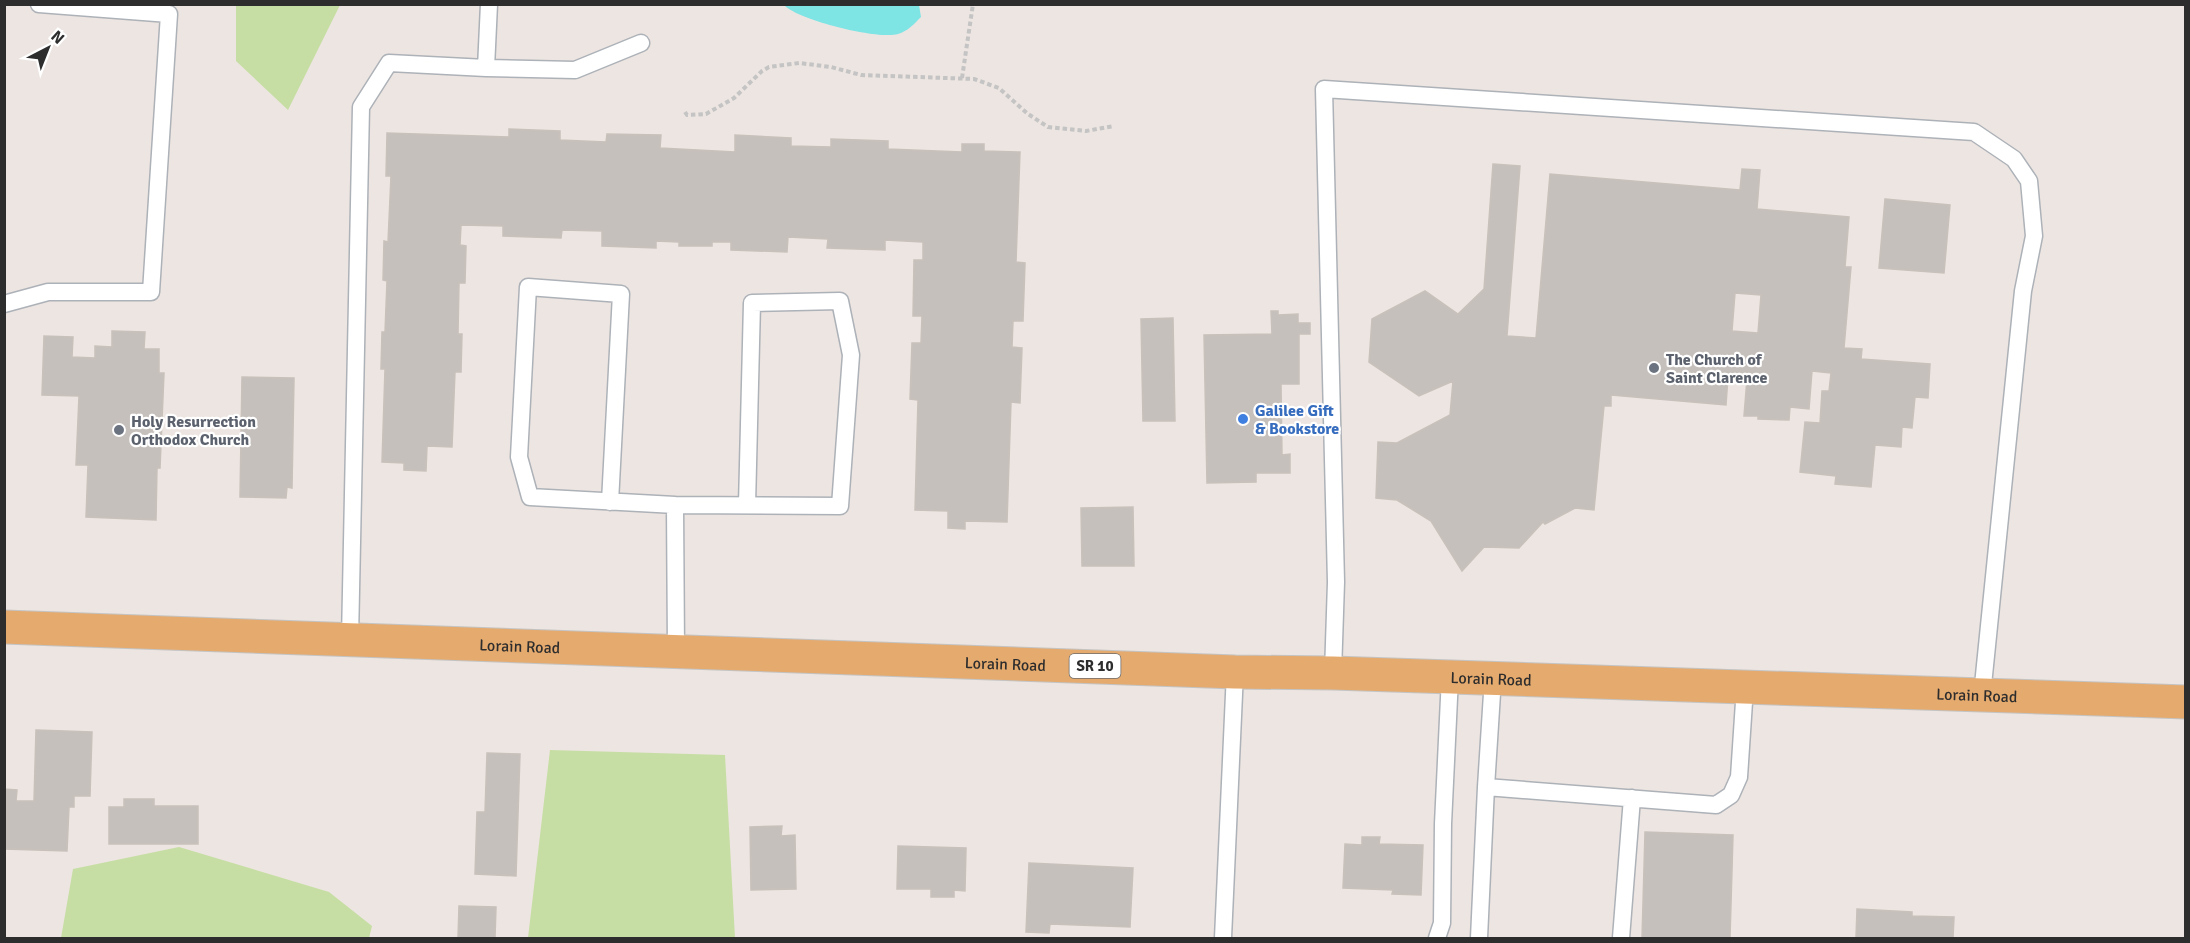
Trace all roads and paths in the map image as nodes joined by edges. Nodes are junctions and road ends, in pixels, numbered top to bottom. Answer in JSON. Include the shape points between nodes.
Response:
{"nodes":[{"id":1,"x":39,"y":4,"type":"edge"},
{"id":2,"x":489,"y":4,"type":"edge"},
{"id":3,"x":973,"y":4,"type":"edge"},
{"id":4,"x":641,"y":43,"type":"dead end"},
{"id":5,"x":486,"y":68,"type":"junction"},
{"id":6,"x":962,"y":78,"type":"junction"},
{"id":7,"x":685,"y":112,"type":"dead end"},
{"id":8,"x":1114,"y":126,"type":"dead end"},
{"id":9,"x":4,"y":304,"type":"edge"},
{"id":10,"x":610,"y":502,"type":"junction"},
{"id":11,"x":675,"y":505,"type":"junction"},
{"id":12,"x":747,"y":506,"type":"junction"},
{"id":13,"x":4,"y":627,"type":"edge"},
{"id":14,"x":350,"y":639,"type":"junction"},
{"id":15,"x":676,"y":650,"type":"junction"},
{"id":16,"x":1235,"y":672,"type":"junction"},
{"id":17,"x":1333,"y":673,"type":"junction"},
{"id":18,"x":1450,"y":676,"type":"junction"},
{"id":19,"x":1493,"y":678,"type":"junction"},
{"id":20,"x":1745,"y":687,"type":"junction"},
{"id":21,"x":1982,"y":695,"type":"junction"},
{"id":22,"x":2186,"y":702,"type":"edge"},
{"id":23,"x":1486,"y":786,"type":"junction"},
{"id":24,"x":1632,"y":798,"type":"junction"},
{"id":25,"x":1224,"y":939,"type":"edge"},
{"id":26,"x":1437,"y":939,"type":"edge"},
{"id":27,"x":1479,"y":939,"type":"edge"},
{"id":28,"x":1621,"y":939,"type":"edge"}],
"edges":[{"from":1,"to":9,"type":"lane","via":[[169,14],[151,292],[48,292]]},
{"from":2,"to":5,"type":"lane"},
{"from":3,"to":6,"type":"path"},
{"from":4,"to":5,"type":"lane","via":[[575,70]]},
{"from":5,"to":14,"type":"lane","via":[[389,63],[361,107]]},
{"from":6,"to":7,"type":"path","via":[[873,76],[815,64],[787,63],[762,71],[734,98],[706,114],[692,116]]},
{"from":6,"to":8,"type":"path","via":[[999,88],[1048,127],[1086,131]]},
{"from":10,"to":10,"type":"lane","via":[[530,498],[519,457],[528,287],[621,294]]},
{"from":10,"to":11,"type":"lane"},
{"from":11,"to":12,"type":"lane"},
{"from":11,"to":15,"type":"lane"},
{"from":12,"to":12,"type":"lane","via":[[752,303],[840,301],[851,355],[840,506]]},
{"from":13,"to":14,"type":"main road","name":"Lorain Road","number":"SR 10"},
{"from":14,"to":15,"type":"main road","name":"Lorain Road","number":"SR 10"},
{"from":15,"to":16,"type":"main road","name":"Lorain Road","number":"SR 10"},
{"from":16,"to":17,"type":"main road","name":"Lorain Road","number":"SR 10"},
{"from":16,"to":25,"type":"lane"},
{"from":17,"to":18,"type":"main road","name":"Lorain Road","number":"SR 10"},
{"from":17,"to":21,"type":"lane","via":[[1336,582],[1324,89],[1974,132],[2014,159],[2029,181],[2034,236],[2023,291]]},
{"from":18,"to":19,"type":"main road","name":"Lorain Road","number":"SR 10"},
{"from":18,"to":26,"type":"lane","via":[[1442,923]]},
{"from":19,"to":20,"type":"main road","name":"Lorain Road","number":"SR 10"},
{"from":19,"to":23,"type":"lane"},
{"from":20,"to":21,"type":"main road","name":"Lorain Road","number":"SR 10"},
{"from":20,"to":24,"type":"lane","via":[[1739,777],[1731,795],[1716,805]]},
{"from":21,"to":22,"type":"main road","name":"Lorain Road","number":"SR 10"},
{"from":23,"to":24,"type":"lane"},
{"from":23,"to":27,"type":"lane"},
{"from":24,"to":28,"type":"lane"}]}
